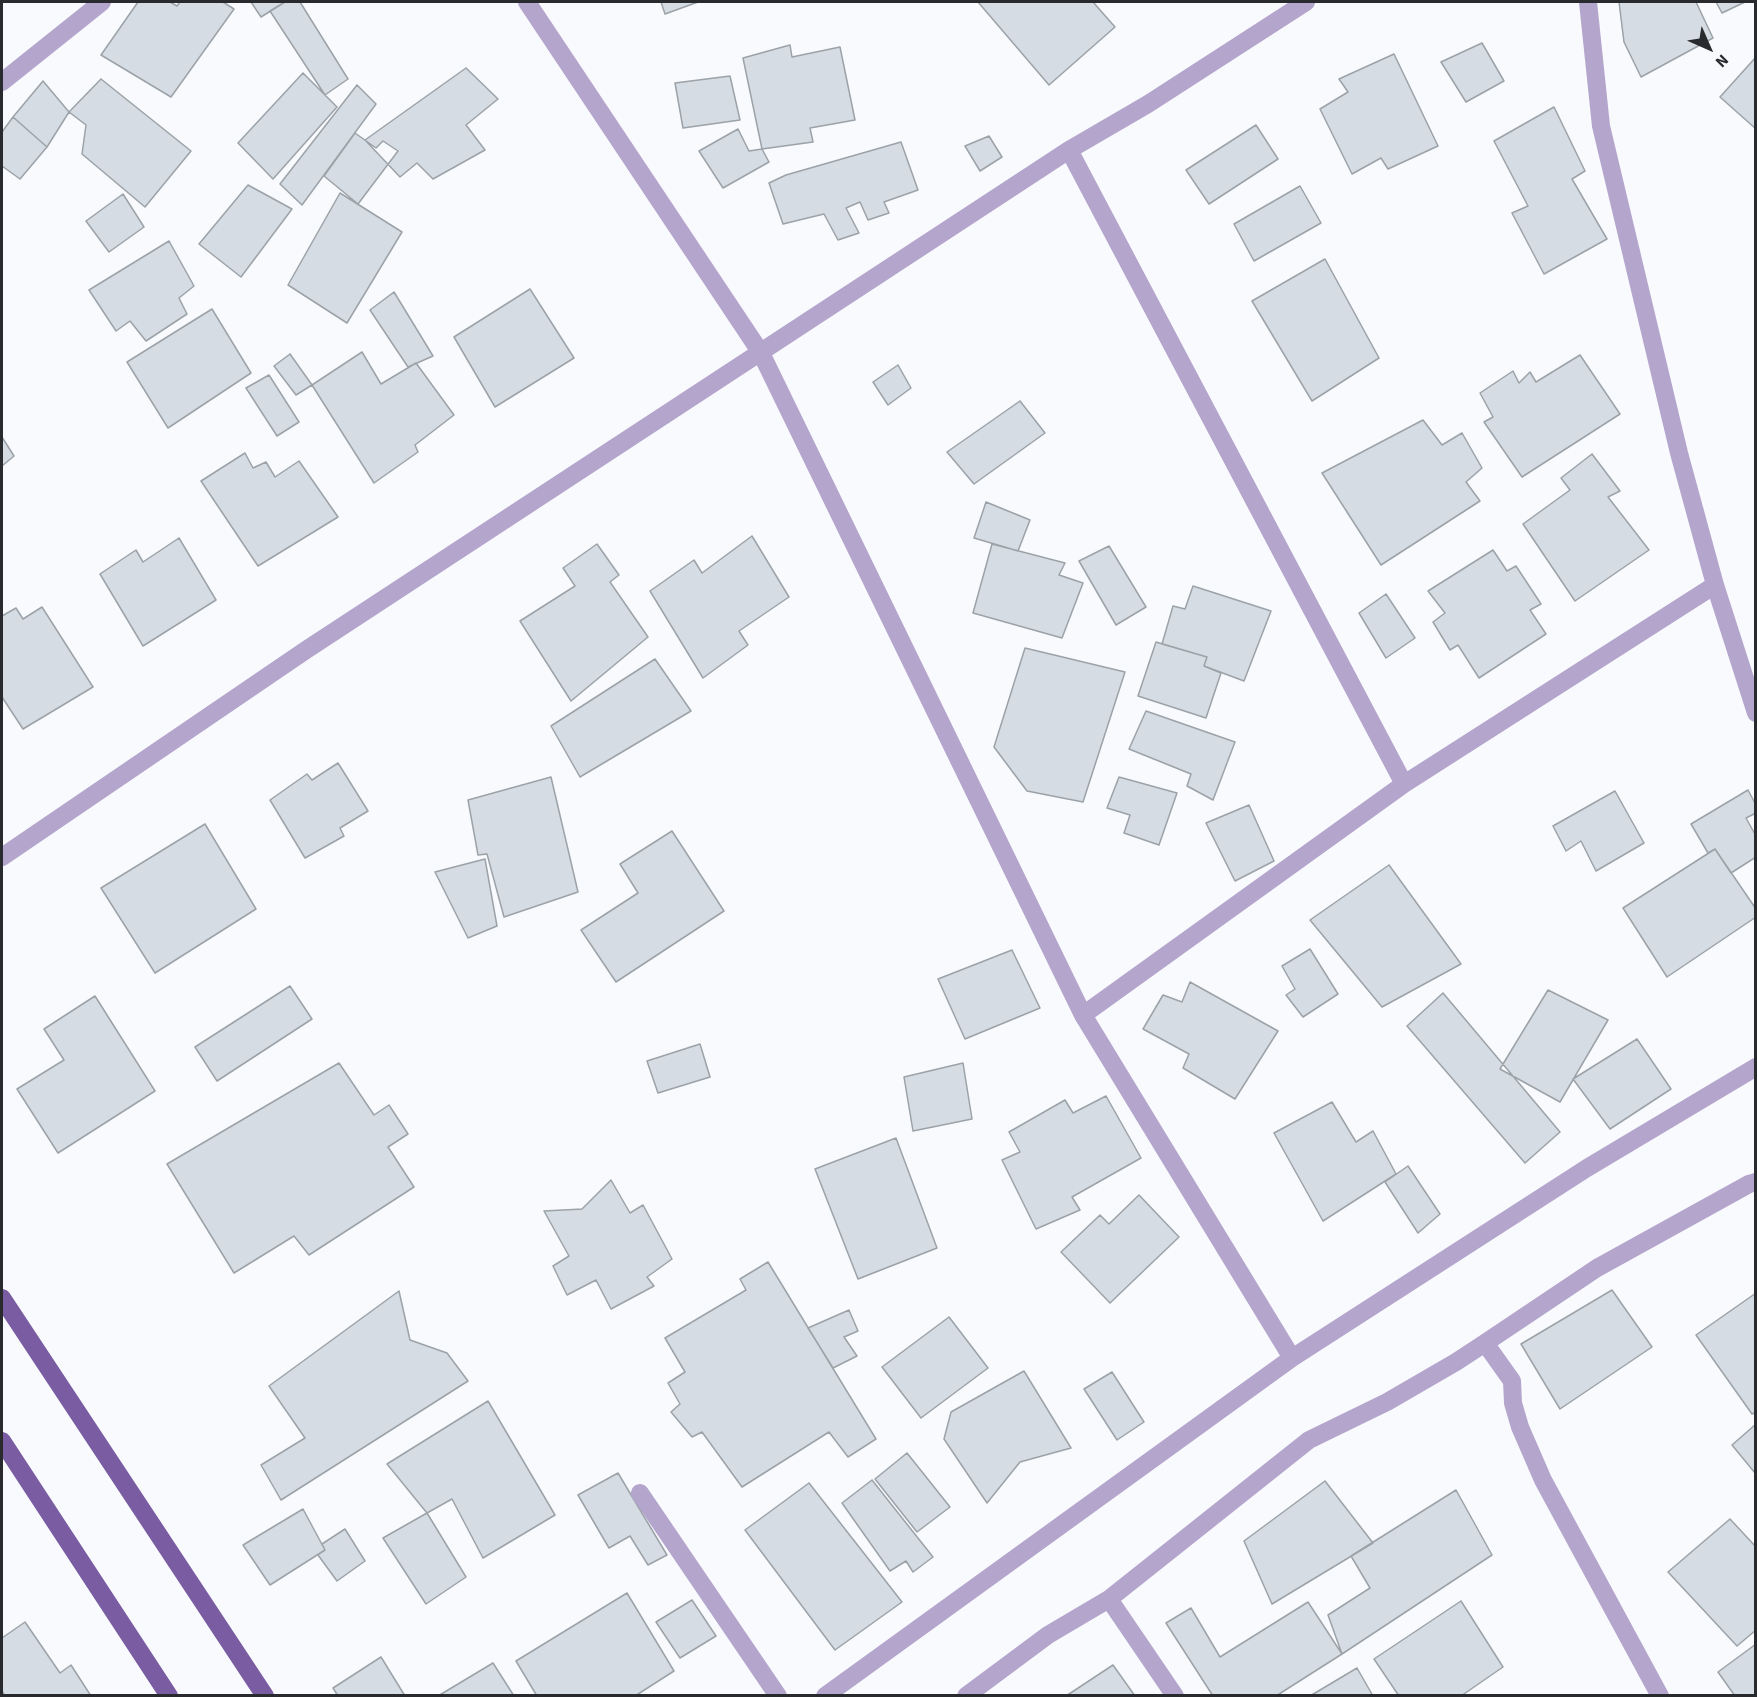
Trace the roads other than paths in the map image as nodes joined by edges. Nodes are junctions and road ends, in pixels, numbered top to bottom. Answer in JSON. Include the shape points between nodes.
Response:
{"nodes":[{"id":1,"x":102,"y":2,"type":"edge"},
{"id":2,"x":526,"y":2,"type":"edge"},
{"id":3,"x":1306,"y":2,"type":"edge"},
{"id":4,"x":1588,"y":2,"type":"edge"},
{"id":5,"x":2,"y":82,"type":"edge"},
{"id":6,"x":1070,"y":150,"type":"junction"},
{"id":7,"x":761,"y":353,"type":"junction"},
{"id":8,"x":1715,"y":585,"type":"junction"},
{"id":9,"x":1755,"y":713,"type":"edge"},
{"id":10,"x":1404,"y":784,"type":"junction"},
{"id":11,"x":2,"y":857,"type":"edge"},
{"id":12,"x":1083,"y":1015,"type":"junction"},
{"id":13,"x":1755,"y":1067,"type":"edge"},
{"id":14,"x":1755,"y":1182,"type":"edge"},
{"id":15,"x":2,"y":1298,"type":"edge"},
{"id":16,"x":1485,"y":1342,"type":"junction"},
{"id":17,"x":1293,"y":1358,"type":"junction"},
{"id":18,"x":2,"y":1441,"type":"edge"},
{"id":19,"x":640,"y":1493,"type":"dead end"},
{"id":20,"x":1109,"y":1599,"type":"junction"},
{"id":21,"x":169,"y":1695,"type":"edge"},
{"id":22,"x":265,"y":1695,"type":"edge"},
{"id":23,"x":778,"y":1695,"type":"edge"},
{"id":24,"x":825,"y":1695,"type":"edge"},
{"id":25,"x":966,"y":1695,"type":"edge"},
{"id":26,"x":1175,"y":1695,"type":"edge"},
{"id":27,"x":1660,"y":1695,"type":"edge"}],
"edges":[{"from":1,"to":5,"type":"street"},
{"from":2,"to":7,"type":"street"},
{"from":3,"to":6,"type":"street"},
{"from":4,"to":8,"type":"street","via":[[1601,126],[1679,453]]},
{"from":6,"to":7,"type":"street"},
{"from":6,"to":10,"type":"street"},
{"from":7,"to":11,"type":"street","via":[[306,650]]},
{"from":7,"to":12,"type":"street"},
{"from":8,"to":9,"type":"street"},
{"from":8,"to":10,"type":"street"},
{"from":10,"to":12,"type":"street"},
{"from":12,"to":17,"type":"street"},
{"from":13,"to":17,"type":"street","via":[[1587,1168]]},
{"from":14,"to":16,"type":"street","via":[[1597,1268]]},
{"from":15,"to":22,"type":"main road"},
{"from":16,"to":20,"type":"street","via":[[1387,1402],[1310,1440]]},
{"from":16,"to":27,"type":"street","via":[[1512,1381],[1520,1427],[1543,1480]]},
{"from":17,"to":24,"type":"street"},
{"from":18,"to":21,"type":"main road"},
{"from":19,"to":23,"type":"street"},
{"from":20,"to":25,"type":"street","via":[[1048,1635]]},
{"from":20,"to":26,"type":"street"}]}
